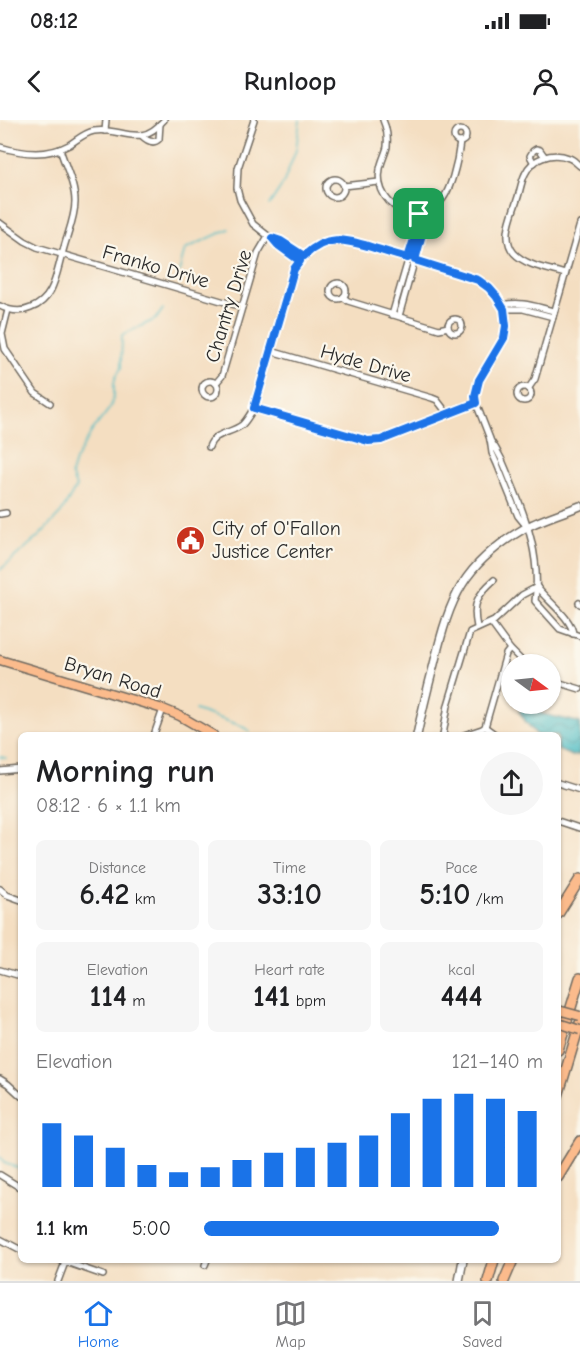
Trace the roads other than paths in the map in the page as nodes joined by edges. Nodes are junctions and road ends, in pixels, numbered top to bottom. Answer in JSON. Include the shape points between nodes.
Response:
{"nodes":[{"id":1,"x":106,"y":120,"type":"edge"},
{"id":2,"x":254,"y":120,"type":"edge"},
{"id":3,"x":383,"y":120,"type":"edge"},
{"id":4,"x":162,"y":122,"type":"edge"},
{"id":5,"x":105,"y":131,"type":"junction"},
{"id":6,"x":141,"y":135,"type":"junction"},
{"id":7,"x":460,"y":141,"type":"dead end"},
{"id":8,"x":0,"y":147,"type":"edge"},
{"id":9,"x":60,"y":149,"type":"junction"},
{"id":10,"x":545,"y":157,"type":"junction"},
{"id":11,"x":534,"y":163,"type":"junction"},
{"id":12,"x":580,"y":165,"type":"edge"},
{"id":13,"x":379,"y":182,"type":"junction"},
{"id":14,"x":344,"y":186,"type":"dead end"},
{"id":15,"x":421,"y":213,"type":"junction"},
{"id":16,"x":0,"y":223,"type":"edge"},
{"id":17,"x":580,"y":224,"type":"edge"},
{"id":18,"x":270,"y":237,"type":"junction"},
{"id":19,"x":62,"y":255,"type":"junction"},
{"id":20,"x":302,"y":258,"type":"junction"},
{"id":21,"x":408,"y":258,"type":"junction"},
{"id":22,"x":415,"y":260,"type":"junction"},
{"id":23,"x":565,"y":274,"type":"junction"},
{"id":24,"x":343,"y":297,"type":"dead end"},
{"id":25,"x":0,"y":306,"type":"edge"},
{"id":26,"x":242,"y":307,"type":"junction"},
{"id":27,"x":503,"y":307,"type":"junction"},
{"id":28,"x":8,"y":310,"type":"junction"},
{"id":29,"x":554,"y":314,"type":"junction"},
{"id":30,"x":392,"y":315,"type":"junction"},
{"id":31,"x":399,"y":316,"type":"junction"},
{"id":32,"x":448,"y":327,"type":"dead end"},
{"id":33,"x":271,"y":351,"type":"junction"},
{"id":34,"x":216,"y":383,"type":"dead end"},
{"id":35,"x":528,"y":389,"type":"dead end"},
{"id":36,"x":50,"y":403,"type":"dead end"},
{"id":37,"x":476,"y":403,"type":"junction"},
{"id":38,"x":254,"y":408,"type":"junction"},
{"id":39,"x":447,"y":413,"type":"junction"},
{"id":40,"x":209,"y":447,"type":"dead end"},
{"id":41,"x":580,"y":506,"type":"edge"},
{"id":42,"x":527,"y":527,"type":"junction"},
{"id":43,"x":494,"y":580,"type":"dead end"},
{"id":44,"x":537,"y":587,"type":"junction"},
{"id":45,"x":490,"y":623,"type":"junction"},
{"id":46,"x":477,"y":627,"type":"junction"},
{"id":47,"x":573,"y":634,"type":"junction"},
{"id":48,"x":580,"y":636,"type":"edge"},
{"id":49,"x":510,"y":649,"type":"junction"},
{"id":50,"x":515,"y":654,"type":"edge"},
{"id":51,"x":0,"y":660,"type":"edge"},
{"id":52,"x":561,"y":683,"type":"edge"},
{"id":53,"x":580,"y":689,"type":"edge"},
{"id":54,"x":163,"y":709,"type":"junction"},
{"id":55,"x":485,"y":727,"type":"junction"},
{"id":56,"x":155,"y":732,"type":"edge"},
{"id":57,"x":208,"y":732,"type":"edge"},
{"id":58,"x":418,"y":732,"type":"edge"},
{"id":59,"x":444,"y":732,"type":"edge"},
{"id":60,"x":473,"y":732,"type":"edge"},
{"id":61,"x":492,"y":732,"type":"edge"},
{"id":62,"x":18,"y":769,"type":"edge"},
{"id":63,"x":0,"y":771,"type":"edge"},
{"id":64,"x":561,"y":784,"type":"edge"},
{"id":65,"x":580,"y":790,"type":"edge"},
{"id":66,"x":561,"y":822,"type":"edge"},
{"id":67,"x":579,"y":828,"type":"edge"},
{"id":68,"x":580,"y":879,"type":"edge"},
{"id":69,"x":0,"y":889,"type":"edge"},
{"id":70,"x":18,"y":899,"type":"edge"},
{"id":71,"x":561,"y":909,"type":"edge"},
{"id":72,"x":0,"y":970,"type":"edge"},
{"id":73,"x":18,"y":975,"type":"edge"},
{"id":74,"x":580,"y":978,"type":"edge"},
{"id":75,"x":561,"y":1011,"type":"edge"},
{"id":76,"x":580,"y":1016,"type":"edge"},
{"id":77,"x":580,"y":1023,"type":"edge"},
{"id":78,"x":561,"y":1024,"type":"edge"},
{"id":79,"x":580,"y":1030,"type":"edge"},
{"id":80,"x":561,"y":1040,"type":"edge"},
{"id":81,"x":0,"y":1079,"type":"edge"},
{"id":82,"x":561,"y":1086,"type":"edge"},
{"id":83,"x":18,"y":1093,"type":"edge"},
{"id":84,"x":580,"y":1141,"type":"edge"},
{"id":85,"x":561,"y":1172,"type":"edge"},
{"id":86,"x":0,"y":1175,"type":"edge"},
{"id":87,"x":18,"y":1186,"type":"edge"},
{"id":88,"x":0,"y":1239,"type":"edge"},
{"id":89,"x":18,"y":1248,"type":"edge"},
{"id":90,"x":62,"y":1263,"type":"edge"},
{"id":91,"x":69,"y":1263,"type":"edge"},
{"id":92,"x":462,"y":1263,"type":"edge"},
{"id":93,"x":489,"y":1263,"type":"edge"},
{"id":94,"x":494,"y":1263,"type":"edge"},
{"id":95,"x":507,"y":1263,"type":"edge"},
{"id":96,"x":512,"y":1263,"type":"edge"},
{"id":97,"x":103,"y":1275,"type":"dead end"},
{"id":98,"x":58,"y":1281,"type":"edge"},
{"id":99,"x":459,"y":1281,"type":"edge"},
{"id":100,"x":488,"y":1281,"type":"edge"},
{"id":101,"x":503,"y":1281,"type":"edge"}],
"edges":[{"from":1,"to":5,"type":"street"},
{"from":2,"to":18,"type":"street","via":[[238,168],[237,188],[253,224]]},
{"from":3,"to":13,"type":"street","via":[[387,147]]},
{"from":4,"to":6,"type":"street"},
{"from":4,"to":6,"type":"street","via":[[157,141]]},
{"from":5,"to":6,"type":"street"},
{"from":5,"to":9,"type":"street","via":[[83,135]]},
{"from":7,"to":15,"type":"street","via":[[447,194],[443,201]]},
{"from":8,"to":9,"type":"street","via":[[21,153]]},
{"from":9,"to":19,"type":"street","via":[[75,202]]},
{"from":10,"to":11,"type":"street"},
{"from":10,"to":11,"type":"street","via":[[536,149],[530,156]]},
{"from":10,"to":12,"type":"street","via":[[561,155]]},
{"from":11,"to":23,"type":"street","via":[[525,173],[508,228],[509,243],[524,261]]},
{"from":13,"to":14,"type":"street"},
{"from":13,"to":15,"type":"street","via":[[391,204]]},
{"from":15,"to":21,"type":"street"},
{"from":15,"to":22,"type":"street","via":[[422,234]]},
{"from":16,"to":19,"type":"street","name":"Franko Drive","via":[[31,245]]},
{"from":17,"to":23,"type":"street"},
{"from":18,"to":20,"type":"street"},
{"from":18,"to":26,"type":"street","name":"Chantry Drive","via":[[258,253]]},
{"from":19,"to":26,"type":"street","name":"Franko Drive"},
{"from":19,"to":28,"type":"street","via":[[43,302],[27,310]]},
{"from":20,"to":21,"type":"street","via":[[323,243],[336,240]]},
{"from":20,"to":33,"type":"street","via":[[294,269]]},
{"from":21,"to":22,"type":"street"},
{"from":21,"to":30,"type":"street"},
{"from":22,"to":27,"type":"street","via":[[478,280]]},
{"from":22,"to":31,"type":"street"},
{"from":23,"to":29,"type":"street"},
{"from":24,"to":30,"type":"street"},
{"from":25,"to":28,"type":"street"},
{"from":26,"to":34,"type":"street","name":"Chantry Drive","via":[[222,376]]},
{"from":27,"to":29,"type":"street"},
{"from":27,"to":37,"type":"street","via":[[504,338],[479,380]]},
{"from":28,"to":36,"type":"street","via":[[2,334],[5,349],[35,393]]},
{"from":29,"to":35,"type":"street","via":[[536,379]]},
{"from":30,"to":31,"type":"street"},
{"from":31,"to":32,"type":"street","via":[[439,329]]},
{"from":33,"to":38,"type":"street"},
{"from":33,"to":39,"type":"street","name":"Hyde Drive","via":[[432,398]]},
{"from":37,"to":39,"type":"street"},
{"from":37,"to":42,"type":"street"},
{"from":38,"to":39,"type":"street","via":[[368,441],[381,440]]},
{"from":38,"to":40,"type":"street","via":[[241,425],[215,437]]},
{"from":41,"to":42,"type":"street"},
{"from":42,"to":44,"type":"street","via":[[536,559]]},
{"from":42,"to":58,"type":"street","via":[[480,561],[453,599]]},
{"from":43,"to":46,"type":"street","via":[[479,595]]},
{"from":44,"to":45,"type":"street"},
{"from":44,"to":47,"type":"street","via":[[572,625]]},
{"from":44,"to":47,"type":"street","via":[[537,604],[556,626]]},
{"from":45,"to":46,"type":"street"},
{"from":45,"to":49,"type":"street"},
{"from":46,"to":59,"type":"street","via":[[468,634]]},
{"from":47,"to":48,"type":"street"},
{"from":49,"to":50,"type":"street"},
{"from":49,"to":55,"type":"street"},
{"from":51,"to":54,"type":"main road","name":"Bryan Road"},
{"from":52,"to":53,"type":"street"},
{"from":54,"to":56,"type":"street"},
{"from":54,"to":57,"type":"main road","name":"Bryan Road"},
{"from":55,"to":60,"type":"street"},
{"from":55,"to":61,"type":"street"},
{"from":62,"to":63,"type":"street"},
{"from":64,"to":65,"type":"street"},
{"from":66,"to":67,"type":"street"},
{"from":68,"to":71,"type":"highway"},
{"from":69,"to":70,"type":"street"},
{"from":72,"to":73,"type":"street"},
{"from":74,"to":80,"type":"highway"},
{"from":75,"to":76,"type":"main road","bridge":true},
{"from":77,"to":82,"type":"highway"},
{"from":78,"to":79,"type":"main road","bridge":true},
{"from":81,"to":83,"type":"street"},
{"from":84,"to":85,"type":"highway"},
{"from":86,"to":87,"type":"street"},
{"from":88,"to":89,"type":"street"},
{"from":90,"to":98,"type":"street"},
{"from":91,"to":97,"type":"street"},
{"from":92,"to":99,"type":"street"},
{"from":93,"to":100,"type":"highway"},
{"from":94,"to":100,"type":"highway"},
{"from":95,"to":101,"type":"highway"},
{"from":96,"to":101,"type":"highway"}]}
